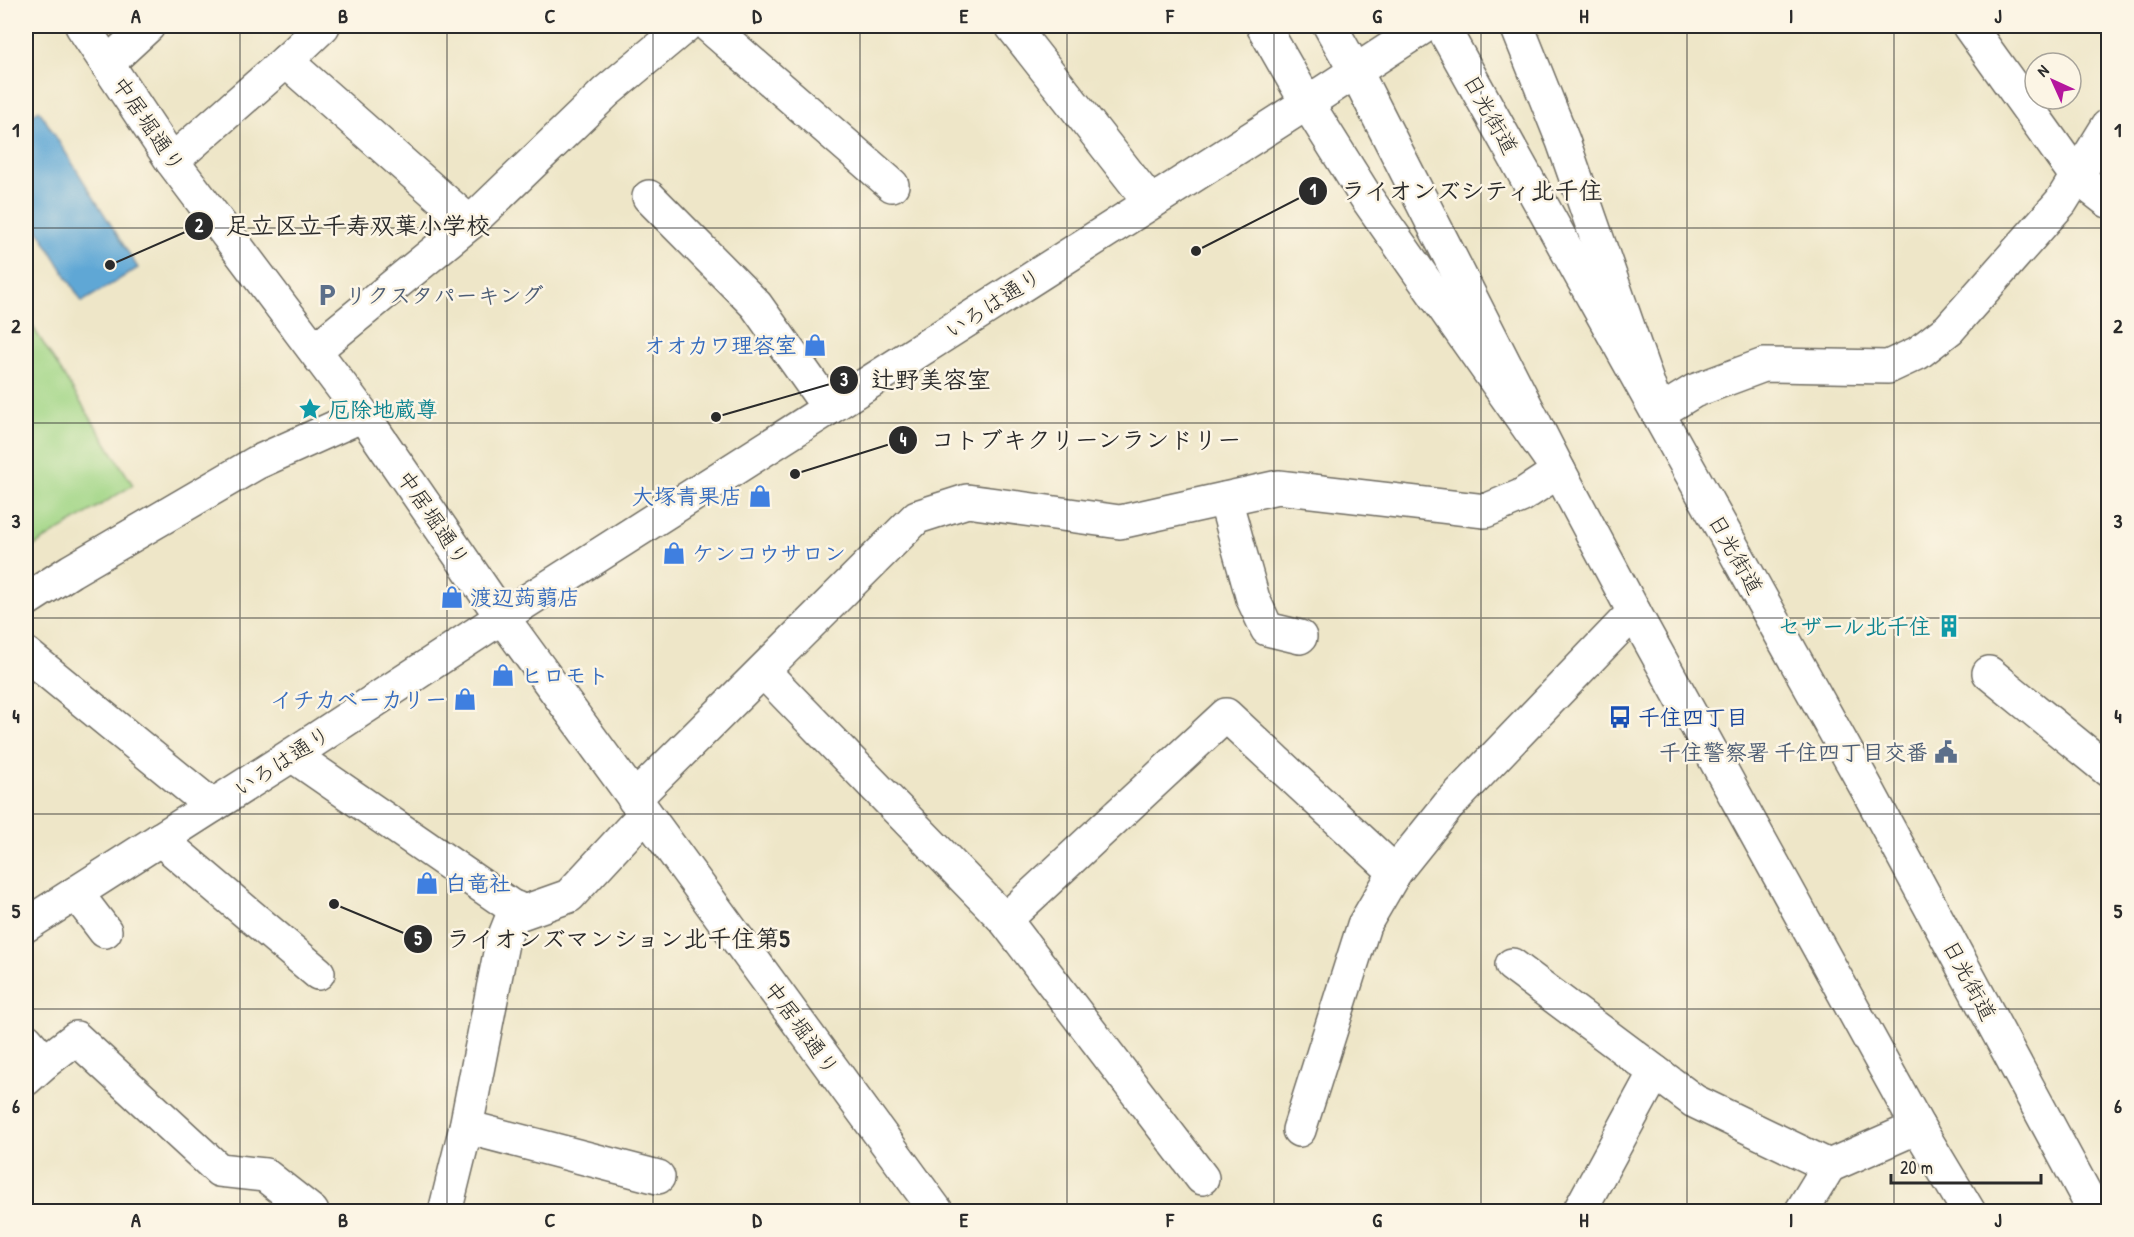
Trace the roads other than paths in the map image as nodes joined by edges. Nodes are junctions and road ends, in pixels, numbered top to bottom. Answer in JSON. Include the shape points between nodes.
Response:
{"nodes":[{"id":1,"x":82,"y":26,"type":"edge"},
{"id":2,"x":148,"y":26,"type":"edge"},
{"id":3,"x":323,"y":26,"type":"edge"},
{"id":4,"x":685,"y":26,"type":"edge"},
{"id":5,"x":710,"y":26,"type":"edge"},
{"id":6,"x":1012,"y":26,"type":"edge"},
{"id":7,"x":1263,"y":26,"type":"edge"},
{"id":8,"x":1330,"y":26,"type":"edge"},
{"id":9,"x":1425,"y":26,"type":"edge"},
{"id":10,"x":1442,"y":26,"type":"edge"},
{"id":11,"x":1516,"y":26,"type":"edge"},
{"id":12,"x":1969,"y":26,"type":"edge"},
{"id":13,"x":286,"y":61,"type":"junction"},
{"id":14,"x":107,"y":64,"type":"junction"},
{"id":15,"x":1356,"y":72,"type":"junction"},
{"id":16,"x":1307,"y":103,"type":"junction"},
{"id":17,"x":2109,"y":126,"type":"edge"},
{"id":18,"x":172,"y":161,"type":"junction"},
{"id":19,"x":2077,"y":177,"type":"junction"},
{"id":20,"x":892,"y":185,"type":"dead end"},
{"id":21,"x":649,"y":197,"type":"dead end"},
{"id":22,"x":2109,"y":201,"type":"edge"},
{"id":23,"x":1150,"y":202,"type":"junction"},
{"id":24,"x":470,"y":223,"type":"junction"},
{"id":25,"x":315,"y":350,"type":"junction"},
{"id":26,"x":829,"y":408,"type":"junction"},
{"id":27,"x":1658,"y":412,"type":"junction"},
{"id":28,"x":363,"y":415,"type":"junction"},
{"id":29,"x":1558,"y":471,"type":"junction"},
{"id":30,"x":1225,"y":499,"type":"junction"},
{"id":31,"x":26,"y":600,"type":"edge"},
{"id":32,"x":1634,"y":612,"type":"junction"},
{"id":33,"x":502,"y":617,"type":"junction"},
{"id":34,"x":1300,"y":637,"type":"dead end"},
{"id":35,"x":26,"y":654,"type":"edge"},
{"id":36,"x":762,"y":671,"type":"junction"},
{"id":37,"x":1989,"y":674,"type":"dead end"},
{"id":38,"x":292,"y":755,"type":"junction"},
{"id":39,"x":2109,"y":770,"type":"edge"},
{"id":40,"x":212,"y":806,"type":"junction"},
{"id":41,"x":639,"y":807,"type":"junction"},
{"id":42,"x":160,"y":839,"type":"junction"},
{"id":43,"x":1395,"y":872,"type":"junction"},
{"id":44,"x":76,"y":893,"type":"junction"},
{"id":45,"x":516,"y":909,"type":"junction"},
{"id":46,"x":1005,"y":920,"type":"junction"},
{"id":47,"x":26,"y":925,"type":"edge"},
{"id":48,"x":105,"y":931,"type":"dead end"},
{"id":49,"x":1512,"y":965,"type":"dead end"},
{"id":50,"x":318,"y":973,"type":"dead end"},
{"id":51,"x":32,"y":1060,"type":"edge"},
{"id":52,"x":1655,"y":1072,"type":"junction"},
{"id":53,"x":466,"y":1127,"type":"junction"},
{"id":54,"x":1918,"y":1127,"type":"junction"},
{"id":55,"x":1299,"y":1130,"type":"dead end"},
{"id":56,"x":1829,"y":1166,"type":"junction"},
{"id":57,"x":658,"y":1177,"type":"dead end"},
{"id":58,"x":1202,"y":1178,"type":"dead end"},
{"id":59,"x":937,"y":1211,"type":"edge"},
{"id":60,"x":312,"y":1212,"type":"edge"},
{"id":61,"x":445,"y":1212,"type":"edge"},
{"id":62,"x":1578,"y":1212,"type":"edge"},
{"id":63,"x":1801,"y":1212,"type":"edge"},
{"id":64,"x":1969,"y":1212,"type":"edge"},
{"id":65,"x":2095,"y":1212,"type":"edge"}],
"edges":[{"from":1,"to":14,"type":"main road","name":"中居堀通り"},
{"from":2,"to":14,"type":"main road"},
{"from":3,"to":13,"type":"main road"},
{"from":4,"to":24,"type":"main road","via":[[606,92]]},
{"from":5,"to":20,"type":"main road"},
{"from":6,"to":23,"type":"main road"},
{"from":7,"to":16,"type":"main road"},
{"from":8,"to":15,"type":"main road"},
{"from":9,"to":15,"type":"main road","name":"いろは通り"},
{"from":10,"to":27,"type":"main road","name":"日光街道"},
{"from":11,"to":27,"type":"main road","via":[[1563,141]]},
{"from":12,"to":19,"type":"main road"},
{"from":13,"to":18,"type":"main road"},
{"from":13,"to":24,"type":"main road"},
{"from":14,"to":18,"type":"main road","name":"中居堀通り"},
{"from":15,"to":16,"type":"main road","name":"いろは通り"},
{"from":15,"to":29,"type":"main road"},
{"from":16,"to":23,"type":"main road","name":"いろは通り"},
{"from":16,"to":29,"type":"main road","via":[[1366,197]]},
{"from":17,"to":19,"type":"main road"},
{"from":18,"to":25,"type":"main road","name":"中居堀通り"},
{"from":19,"to":22,"type":"main road"},
{"from":19,"to":27,"type":"main road","via":[[2061,202],[1949,329],[1918,353],[1888,367],[1764,365],[1694,391]]},
{"from":21,"to":26,"type":"main road","via":[[756,305]]},
{"from":23,"to":26,"type":"main road","name":"いろは通り"},
{"from":24,"to":25,"type":"main road"},
{"from":25,"to":28,"type":"main road","name":"中居堀通り"},
{"from":26,"to":33,"type":"main road","name":"いろは通り"},
{"from":27,"to":65,"type":"main road","name":"日光街道"},
{"from":28,"to":31,"type":"main road","via":[[256,463]]},
{"from":28,"to":33,"type":"main road","name":"中居堀通り"},
{"from":29,"to":30,"type":"main road","via":[[1521,496],[1485,511],[1278,487]]},
{"from":29,"to":32,"type":"main road"},
{"from":30,"to":34,"type":"main road","via":[[1253,599],[1267,629]]},
{"from":30,"to":36,"type":"main road","via":[[1120,522],[967,501],[917,517]]},
{"from":32,"to":43,"type":"main road","via":[[1448,806]]},
{"from":32,"to":54,"type":"main road"},
{"from":33,"to":38,"type":"main road","name":"いろは通り"},
{"from":33,"to":41,"type":"main road","name":"中居堀通り"},
{"from":35,"to":40,"type":"main road"},
{"from":36,"to":41,"type":"main road"},
{"from":36,"to":46,"type":"main road"},
{"from":37,"to":39,"type":"main road"},
{"from":38,"to":40,"type":"main road","name":"いろは通り"},
{"from":38,"to":45,"type":"main road"},
{"from":40,"to":42,"type":"main road","name":"いろは通り"},
{"from":41,"to":45,"type":"main road","via":[[569,896],[521,913]]},
{"from":41,"to":59,"type":"main road","name":"中居堀通り"},
{"from":42,"to":44,"type":"main road","name":"いろは通り"},
{"from":42,"to":50,"type":"main road"},
{"from":43,"to":46,"type":"main road","via":[[1226,715]]},
{"from":43,"to":55,"type":"main road","via":[[1364,926]]},
{"from":44,"to":47,"type":"main road","name":"いろは通り"},
{"from":44,"to":48,"type":"main road"},
{"from":45,"to":53,"type":"main road","via":[[502,943]]},
{"from":46,"to":58,"type":"main road"},
{"from":49,"to":52,"type":"main road"},
{"from":51,"to":60,"type":"main road","via":[[76,1038],[219,1170],[265,1175]]},
{"from":52,"to":56,"type":"main road","via":[[1694,1101]]},
{"from":52,"to":62,"type":"main road"},
{"from":53,"to":57,"type":"main road"},
{"from":53,"to":61,"type":"main road"},
{"from":54,"to":56,"type":"main road"},
{"from":54,"to":64,"type":"main road"},
{"from":56,"to":63,"type":"main road"}]}
